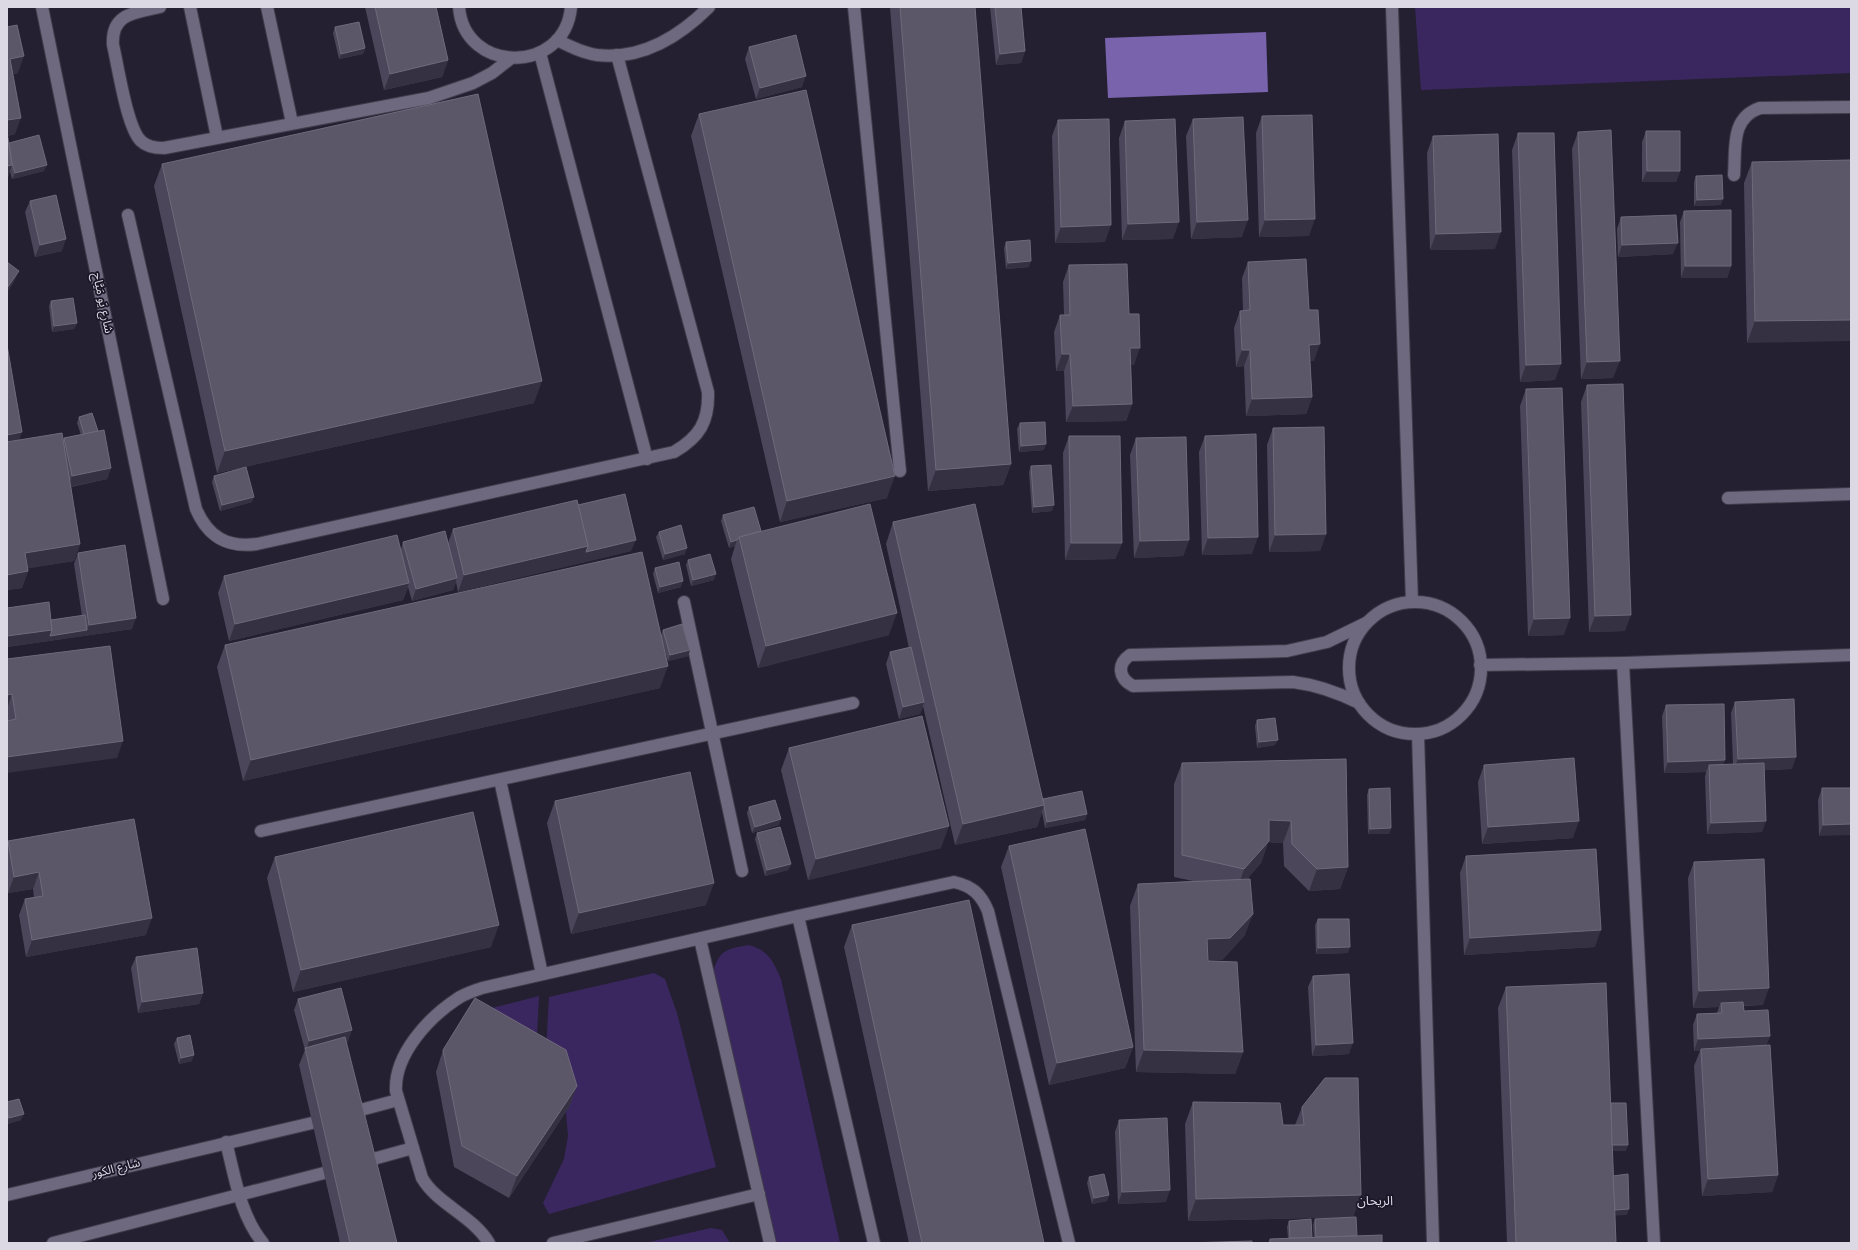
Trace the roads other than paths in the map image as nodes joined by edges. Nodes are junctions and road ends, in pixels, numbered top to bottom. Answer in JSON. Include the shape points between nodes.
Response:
{"nodes":[{"id":1,"x":42,"y":7,"type":"edge"},
{"id":2,"x":160,"y":7,"type":"edge"},
{"id":3,"x":190,"y":7,"type":"edge"},
{"id":4,"x":267,"y":7,"type":"edge"},
{"id":5,"x":459,"y":7,"type":"edge"},
{"id":6,"x":571,"y":7,"type":"edge"},
{"id":7,"x":709,"y":7,"type":"edge"},
{"id":8,"x":854,"y":7,"type":"edge"},
{"id":9,"x":1392,"y":7,"type":"edge"},
{"id":10,"x":557,"y":40,"type":"junction"},
{"id":11,"x":540,"y":53,"type":"junction"},
{"id":12,"x":617,"y":56,"type":"junction"},
{"id":13,"x":510,"y":59,"type":"junction"},
{"id":14,"x":1851,"y":106,"type":"edge"},
{"id":15,"x":292,"y":123,"type":"junction"},
{"id":16,"x":217,"y":137,"type":"junction"},
{"id":17,"x":1734,"y":175,"type":"dead end"},
{"id":18,"x":128,"y":216,"type":"dead end"},
{"id":19,"x":647,"y":459,"type":"junction"},
{"id":20,"x":900,"y":471,"type":"dead end"},
{"id":21,"x":1851,"y":494,"type":"edge"},
{"id":22,"x":1728,"y":498,"type":"dead end"},
{"id":23,"x":163,"y":599,"type":"dead end"},
{"id":24,"x":684,"y":602,"type":"dead end"},
{"id":25,"x":1412,"y":602,"type":"junction"},
{"id":26,"x":1366,"y":623,"type":"junction"},
{"id":27,"x":1851,"y":655,"type":"edge"},
{"id":28,"x":1623,"y":663,"type":"junction"},
{"id":29,"x":1480,"y":665,"type":"junction"},
{"id":30,"x":853,"y":703,"type":"dead end"},
{"id":31,"x":1359,"y":703,"type":"junction"},
{"id":32,"x":712,"y":734,"type":"junction"},
{"id":33,"x":1418,"y":734,"type":"junction"},
{"id":34,"x":500,"y":780,"type":"junction"},
{"id":35,"x":261,"y":831,"type":"dead end"},
{"id":36,"x":742,"y":871,"type":"dead end"},
{"id":37,"x":798,"y":916,"type":"junction"},
{"id":38,"x":700,"y":939,"type":"junction"},
{"id":39,"x":542,"y":974,"type":"junction"},
{"id":40,"x":398,"y":1100,"type":"junction"},
{"id":41,"x":354,"y":1112,"type":"edge"},
{"id":42,"x":312,"y":1123,"type":"dead end"},
{"id":43,"x":226,"y":1142,"type":"junction"},
{"id":44,"x":413,"y":1148,"type":"junction"},
{"id":45,"x":366,"y":1161,"type":"edge"},
{"id":46,"x":324,"y":1173,"type":"dead end"},
{"id":47,"x":759,"y":1194,"type":"junction"},
{"id":48,"x":7,"y":1195,"type":"edge"},
{"id":49,"x":239,"y":1196,"type":"junction"},
{"id":50,"x":53,"y":1243,"type":"edge"},
{"id":51,"x":264,"y":1243,"type":"edge"},
{"id":52,"x":489,"y":1243,"type":"edge"},
{"id":53,"x":553,"y":1243,"type":"edge"},
{"id":54,"x":770,"y":1243,"type":"edge"},
{"id":55,"x":874,"y":1243,"type":"edge"},
{"id":56,"x":1069,"y":1243,"type":"edge"},
{"id":57,"x":1433,"y":1243,"type":"edge"},
{"id":58,"x":1654,"y":1243,"type":"edge"}],
"edges":[{"from":1,"to":23,"type":"street","name":"شارع يَو مَيَّاح"},
{"from":2,"to":16,"type":"street","via":[[130,14],[121,19],[112,35],[112,45],[132,128],[142,142],[156,148]]},
{"from":3,"to":16,"type":"street"},
{"from":4,"to":15,"type":"street"},
{"from":5,"to":13,"type":"street","via":[[459,15],[466,32],[478,45],[493,55]]},
{"from":6,"to":10,"type":"street","via":[[565,28]]},
{"from":7,"to":12,"type":"street","via":[[664,42],[641,52]]},
{"from":8,"to":20,"type":"street"},
{"from":9,"to":25,"type":"street"},
{"from":10,"to":11,"type":"street"},
{"from":10,"to":12,"type":"street","via":[[590,53]]},
{"from":11,"to":13,"type":"street"},
{"from":11,"to":19,"type":"street"},
{"from":12,"to":19,"type":"street","via":[[708,392],[708,407],[698,434],[687,445],[674,452]]},
{"from":13,"to":15,"type":"street","via":[[492,73],[451,92]]},
{"from":14,"to":17,"type":"street","via":[[1760,108],[1750,111],[1742,118],[1737,128]]},
{"from":15,"to":16,"type":"street"},
{"from":18,"to":19,"type":"street","via":[[196,509],[208,530],[217,537],[243,546],[257,544]]},
{"from":21,"to":22,"type":"street"},
{"from":24,"to":32,"type":"street"},
{"from":25,"to":26,"type":"street","via":[[1385,609]]},
{"from":25,"to":29,"type":"street","via":[[1429,603],[1445,609],[1459,619],[1470,632],[1478,648]]},
{"from":26,"to":31,"type":"street","via":[[1356,637],[1349,670],[1352,687]]},
{"from":26,"to":31,"type":"street","via":[[1327,642],[1287,651],[1130,655],[1121,664],[1120,671],[1126,683],[1133,686],[1293,682],[1338,692]]},
{"from":27,"to":28,"type":"street"},
{"from":28,"to":29,"type":"street"},
{"from":28,"to":58,"type":"street"},
{"from":29,"to":33,"type":"street","via":[[1479,682],[1463,712],[1450,723],[1434,731]]},
{"from":30,"to":32,"type":"street"},
{"from":31,"to":33,"type":"street","via":[[1370,716],[1384,726],[1400,732]]},
{"from":32,"to":34,"type":"street"},
{"from":32,"to":36,"type":"street"},
{"from":33,"to":57,"type":"street"},
{"from":34,"to":35,"type":"street"},
{"from":34,"to":39,"type":"street"},
{"from":37,"to":38,"type":"street"},
{"from":37,"to":55,"type":"street"},
{"from":37,"to":56,"type":"street","via":[[954,882],[975,890],[983,899]]},
{"from":38,"to":39,"type":"street"},
{"from":38,"to":47,"type":"street"},
{"from":39,"to":40,"type":"street","via":[[482,988],[458,998],[437,1014],[419,1034],[400,1063],[395,1082]]},
{"from":40,"to":41,"type":"street"},
{"from":40,"to":44,"type":"street"},
{"from":42,"to":43,"type":"street","name":"شارع الكور"},
{"from":43,"to":48,"type":"street","name":"شارع الكور"},
{"from":43,"to":49,"type":"street"},
{"from":44,"to":45,"type":"street"},
{"from":44,"to":52,"type":"street","via":[[422,1178],[429,1189],[474,1223]]},
{"from":46,"to":49,"type":"street"},
{"from":47,"to":53,"type":"street"},
{"from":47,"to":54,"type":"street"},
{"from":49,"to":50,"type":"street"},
{"from":49,"to":51,"type":"street","via":[[249,1223]]}]}
